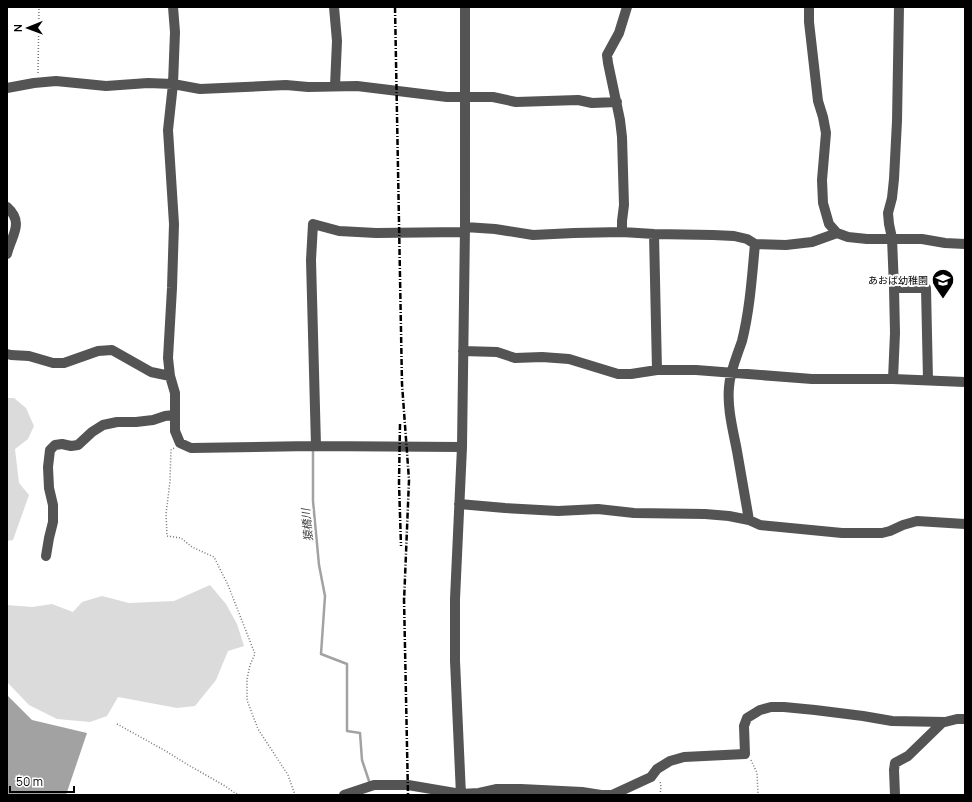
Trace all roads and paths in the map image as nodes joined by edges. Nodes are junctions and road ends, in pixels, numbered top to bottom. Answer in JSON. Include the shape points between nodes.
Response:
{"nodes":[{"id":1,"x":39,"y":7,"type":"edge"},
{"id":2,"x":173,"y":7,"type":"edge"},
{"id":3,"x":334,"y":7,"type":"edge"},
{"id":4,"x":465,"y":7,"type":"edge"},
{"id":5,"x":627,"y":7,"type":"edge"},
{"id":6,"x":809,"y":7,"type":"edge"},
{"id":7,"x":898,"y":7,"type":"edge"},
{"id":8,"x":38,"y":83,"type":"junction"},
{"id":9,"x":173,"y":84,"type":"junction"},
{"id":10,"x":334,"y":86,"type":"junction"},
{"id":11,"x":7,"y":88,"type":"edge"},
{"id":12,"x":465,"y":97,"type":"junction"},
{"id":13,"x":617,"y":102,"type":"junction"},
{"id":14,"x":7,"y":207,"type":"edge"},
{"id":15,"x":464,"y":230,"type":"junction"},
{"id":16,"x":622,"y":232,"type":"junction"},
{"id":17,"x":654,"y":234,"type":"junction"},
{"id":18,"x":837,"y":234,"type":"junction"},
{"id":19,"x":892,"y":238,"type":"junction"},
{"id":20,"x":755,"y":244,"type":"junction"},
{"id":21,"x":965,"y":244,"type":"edge"},
{"id":22,"x":7,"y":254,"type":"edge"},
{"id":23,"x":894,"y":288,"type":"junction"},
{"id":24,"x":463,"y":351,"type":"junction"},
{"id":25,"x":7,"y":354,"type":"edge"},
{"id":26,"x":657,"y":370,"type":"junction"},
{"id":27,"x":731,"y":373,"type":"junction"},
{"id":28,"x":170,"y":376,"type":"junction"},
{"id":29,"x":893,"y":379,"type":"junction"},
{"id":30,"x":928,"y":380,"type":"junction"},
{"id":31,"x":965,"y":382,"type":"edge"},
{"id":32,"x":174,"y":415,"type":"junction"},
{"id":33,"x":180,"y":443,"type":"junction"},
{"id":34,"x":314,"y":446,"type":"junction"},
{"id":35,"x":462,"y":447,"type":"junction"},
{"id":36,"x":459,"y":504,"type":"junction"},
{"id":37,"x":749,"y":520,"type":"junction"},
{"id":38,"x":965,"y":524,"type":"edge"},
{"id":39,"x":46,"y":556,"type":"dead end"},
{"id":40,"x":965,"y":719,"type":"edge"},
{"id":41,"x":943,"y":722,"type":"junction"},
{"id":42,"x":117,"y":724,"type":"dead end"},
{"id":43,"x":745,"y":754,"type":"junction"},
{"id":44,"x":241,"y":795,"type":"edge"},
{"id":45,"x":295,"y":795,"type":"edge"},
{"id":46,"x":344,"y":795,"type":"edge"},
{"id":47,"x":461,"y":795,"type":"edge"},
{"id":48,"x":612,"y":795,"type":"edge"},
{"id":49,"x":758,"y":795,"type":"edge"},
{"id":50,"x":895,"y":795,"type":"edge"}],
"edges":[{"from":1,"to":8,"type":"path"},
{"from":2,"to":9,"type":"street"},
{"from":3,"to":10,"type":"street","via":[[337,41]]},
{"from":4,"to":12,"type":"street"},
{"from":5,"to":13,"type":"street","via":[[619,33],[608,55]]},
{"from":6,"to":18,"type":"street","via":[[818,101],[826,134],[823,203],[829,224]]},
{"from":7,"to":19,"type":"street","via":[[894,179],[888,212]]},
{"from":8,"to":9,"type":"street","via":[[56,81],[106,86]]},
{"from":8,"to":11,"type":"street"},
{"from":9,"to":10,"type":"street","via":[[200,89],[286,85]]},
{"from":9,"to":28,"type":"street","via":[[168,130],[174,224],[168,358]]},
{"from":10,"to":12,"type":"street"},
{"from":12,"to":13,"type":"street","via":[[516,102]]},
{"from":12,"to":15,"type":"street"},
{"from":13,"to":16,"type":"street","via":[[622,137]]},
{"from":14,"to":22,"type":"street","via":[[15,216],[16,228]]},
{"from":15,"to":16,"type":"street","via":[[495,229],[533,235]]},
{"from":15,"to":24,"type":"street"},
{"from":15,"to":34,"type":"street","via":[[376,233],[339,231],[313,224],[311,260]]},
{"from":16,"to":17,"type":"street"},
{"from":17,"to":20,"type":"street","via":[[734,236]]},
{"from":17,"to":26,"type":"street"},
{"from":18,"to":19,"type":"street","via":[[867,239]]},
{"from":18,"to":20,"type":"street","via":[[812,242],[786,245]]},
{"from":19,"to":21,"type":"street"},
{"from":19,"to":23,"type":"street"},
{"from":20,"to":27,"type":"street","via":[[746,320]]},
{"from":23,"to":29,"type":"street"},
{"from":23,"to":30,"type":"street","via":[[926,288]]},
{"from":24,"to":26,"type":"street","via":[[497,352],[515,358],[569,359],[618,374]]},
{"from":24,"to":35,"type":"street"},
{"from":25,"to":28,"type":"street","via":[[64,363],[98,351],[112,350],[152,372]]},
{"from":26,"to":27,"type":"street"},
{"from":27,"to":29,"type":"street","via":[[812,379]]},
{"from":27,"to":37,"type":"street","via":[[731,422]]},
{"from":28,"to":32,"type":"street","via":[[175,393]]},
{"from":29,"to":30,"type":"street"},
{"from":30,"to":31,"type":"street"},
{"from":32,"to":33,"type":"street","via":[[175,431]]},
{"from":32,"to":39,"type":"street","via":[[153,420],[103,425],[78,445],[55,445],[50,450],[48,467],[53,522]]},
{"from":33,"to":34,"type":"street","via":[[192,448]]},
{"from":33,"to":45,"type":"path","via":[[171,450],[166,514],[167,536],[181,538],[192,547],[214,557],[228,585],[255,654],[247,679],[247,700],[258,729],[288,775]]},
{"from":34,"to":35,"type":"street"},
{"from":35,"to":36,"type":"street"},
{"from":36,"to":37,"type":"street","via":[[558,511],[598,509],[634,513],[705,514]]},
{"from":36,"to":47,"type":"street","via":[[455,661]]},
{"from":37,"to":38,"type":"street","via":[[760,525],[842,533],[882,533],[917,521]]},
{"from":40,"to":41,"type":"street"},
{"from":41,"to":43,"type":"street","via":[[892,721],[771,707],[747,718],[744,726]]},
{"from":41,"to":50,"type":"street","via":[[908,756],[895,763]]},
{"from":42,"to":44,"type":"path"},
{"from":43,"to":48,"type":"street","via":[[684,757],[670,761],[651,777]]},
{"from":43,"to":49,"type":"path","via":[[750,758],[756,773]]},
{"from":46,"to":47,"type":"street","via":[[372,786],[408,785]]},
{"from":47,"to":48,"type":"street","via":[[521,788]]}]}
